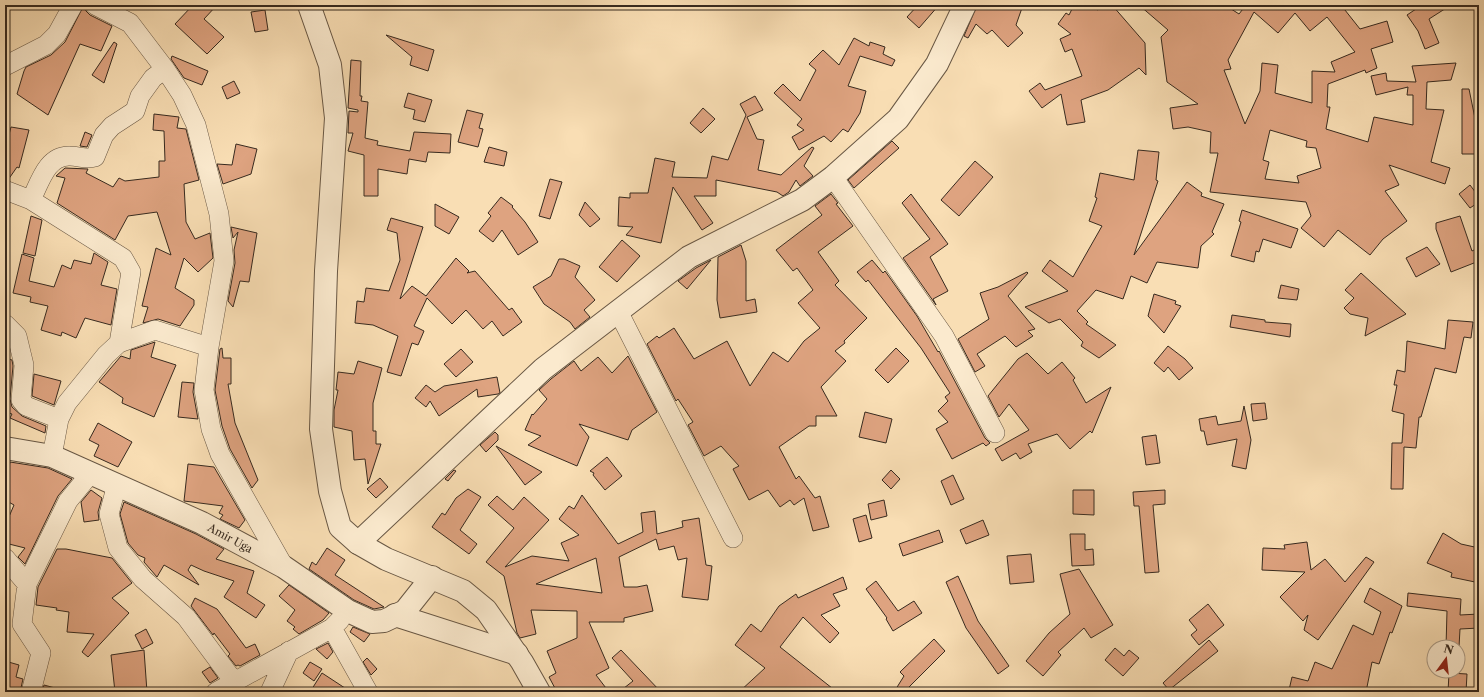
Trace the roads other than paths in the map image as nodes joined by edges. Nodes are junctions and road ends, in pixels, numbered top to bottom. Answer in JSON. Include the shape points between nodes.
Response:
{"nodes":[{"id":1,"x":73,"y":5,"type":"edge"},
{"id":2,"x":95,"y":5,"type":"edge"},
{"id":3,"x":309,"y":5,"type":"edge"},
{"id":4,"x":965,"y":5,"type":"edge"},
{"id":5,"x":5,"y":66,"type":"edge"},
{"id":6,"x":166,"y":69,"type":"junction"},
{"id":7,"x":833,"y":177,"type":"junction"},
{"id":8,"x":5,"y":190,"type":"edge"},
{"id":9,"x":31,"y":200,"type":"junction"},
{"id":10,"x":618,"y":312,"type":"junction"},
{"id":11,"x":5,"y":324,"type":"edge"},
{"id":12,"x":119,"y":343,"type":"junction"},
{"id":13,"x":209,"y":347,"type":"junction"},
{"id":14,"x":59,"y":419,"type":"junction"},
{"id":15,"x":994,"y":433,"type":"dead end"},
{"id":16,"x":5,"y":448,"type":"edge"},
{"id":17,"x":52,"y":456,"type":"junction"},
{"id":18,"x":90,"y":474,"type":"junction"},
{"id":19,"x":117,"y":484,"type":"junction"},
{"id":20,"x":733,"y":538,"type":"dead end"},
{"id":21,"x":358,"y":543,"type":"junction"},
{"id":22,"x":5,"y":558,"type":"edge"},
{"id":23,"x":284,"y":567,"type":"junction"},
{"id":24,"x":432,"y":577,"type":"junction"},
{"id":25,"x":27,"y":584,"type":"junction"},
{"id":26,"x":348,"y":610,"type":"junction"},
{"id":27,"x":395,"y":615,"type":"junction"},
{"id":28,"x":332,"y":628,"type":"junction"},
{"id":29,"x":289,"y":651,"type":"junction"},
{"id":30,"x":517,"y":654,"type":"junction"},
{"id":31,"x":235,"y":683,"type":"junction"},
{"id":32,"x":31,"y":692,"type":"edge"},
{"id":33,"x":216,"y":692,"type":"edge"},
{"id":34,"x":270,"y":692,"type":"edge"},
{"id":35,"x":368,"y":692,"type":"edge"},
{"id":36,"x":539,"y":692,"type":"edge"}],
"edges":[{"from":1,"to":5,"type":"street","via":[[57,34],[46,45]]},
{"from":2,"to":6,"type":"street","via":[[130,23]]},
{"from":3,"to":21,"type":"street","via":[[330,65],[336,118],[326,271],[321,429],[330,491],[340,527]]},
{"from":4,"to":7,"type":"street","via":[[937,64],[898,119]]},
{"from":6,"to":9,"type":"street","via":[[153,78],[140,96],[134,111],[112,126],[104,135],[95,157],[57,158],[50,163]]},
{"from":6,"to":13,"type":"street","via":[[196,125],[219,214],[224,261]]},
{"from":7,"to":10,"type":"street","via":[[802,200],[689,257]]},
{"from":7,"to":15,"type":"street","via":[[944,336]]},
{"from":8,"to":9,"type":"street"},
{"from":9,"to":12,"type":"street","via":[[123,258],[131,272]]},
{"from":10,"to":20,"type":"street"},
{"from":10,"to":21,"type":"street","via":[[543,369]]},
{"from":11,"to":14,"type":"street","via":[[17,336],[24,365],[21,400],[26,406]]},
{"from":12,"to":13,"type":"street","via":[[155,330]]},
{"from":12,"to":14,"type":"street","via":[[67,403]]},
{"from":13,"to":23,"type":"street","via":[[204,390],[211,429],[220,454]]},
{"from":14,"to":17,"type":"street"},
{"from":16,"to":17,"type":"street","name":"Amir Uga"},
{"from":17,"to":18,"type":"street","name":"Amir Uga"},
{"from":18,"to":19,"type":"street","name":"Amir Uga"},
{"from":18,"to":25,"type":"street","via":[[68,501]]},
{"from":19,"to":23,"type":"street","name":"Amir Uga","via":[[202,523]]},
{"from":19,"to":31,"type":"street","via":[[109,514],[118,548],[143,579],[186,618]]},
{"from":21,"to":24,"type":"street","via":[[386,559]]},
{"from":22,"to":25,"type":"street"},
{"from":23,"to":26,"type":"street","name":"Amir Uga"},
{"from":24,"to":27,"type":"street","name":"Amir Uga","via":[[405,611]]},
{"from":24,"to":30,"type":"street","via":[[463,591],[486,610]]},
{"from":25,"to":32,"type":"street","via":[[22,624],[41,654]]},
{"from":26,"to":27,"type":"street","name":"Amir Uga","via":[[372,622],[384,621]]},
{"from":26,"to":28,"type":"street"},
{"from":27,"to":30,"type":"street"},
{"from":28,"to":29,"type":"street"},
{"from":28,"to":35,"type":"street"},
{"from":29,"to":31,"type":"street"},
{"from":29,"to":34,"type":"street"},
{"from":30,"to":36,"type":"street"},
{"from":31,"to":33,"type":"street"}]}
